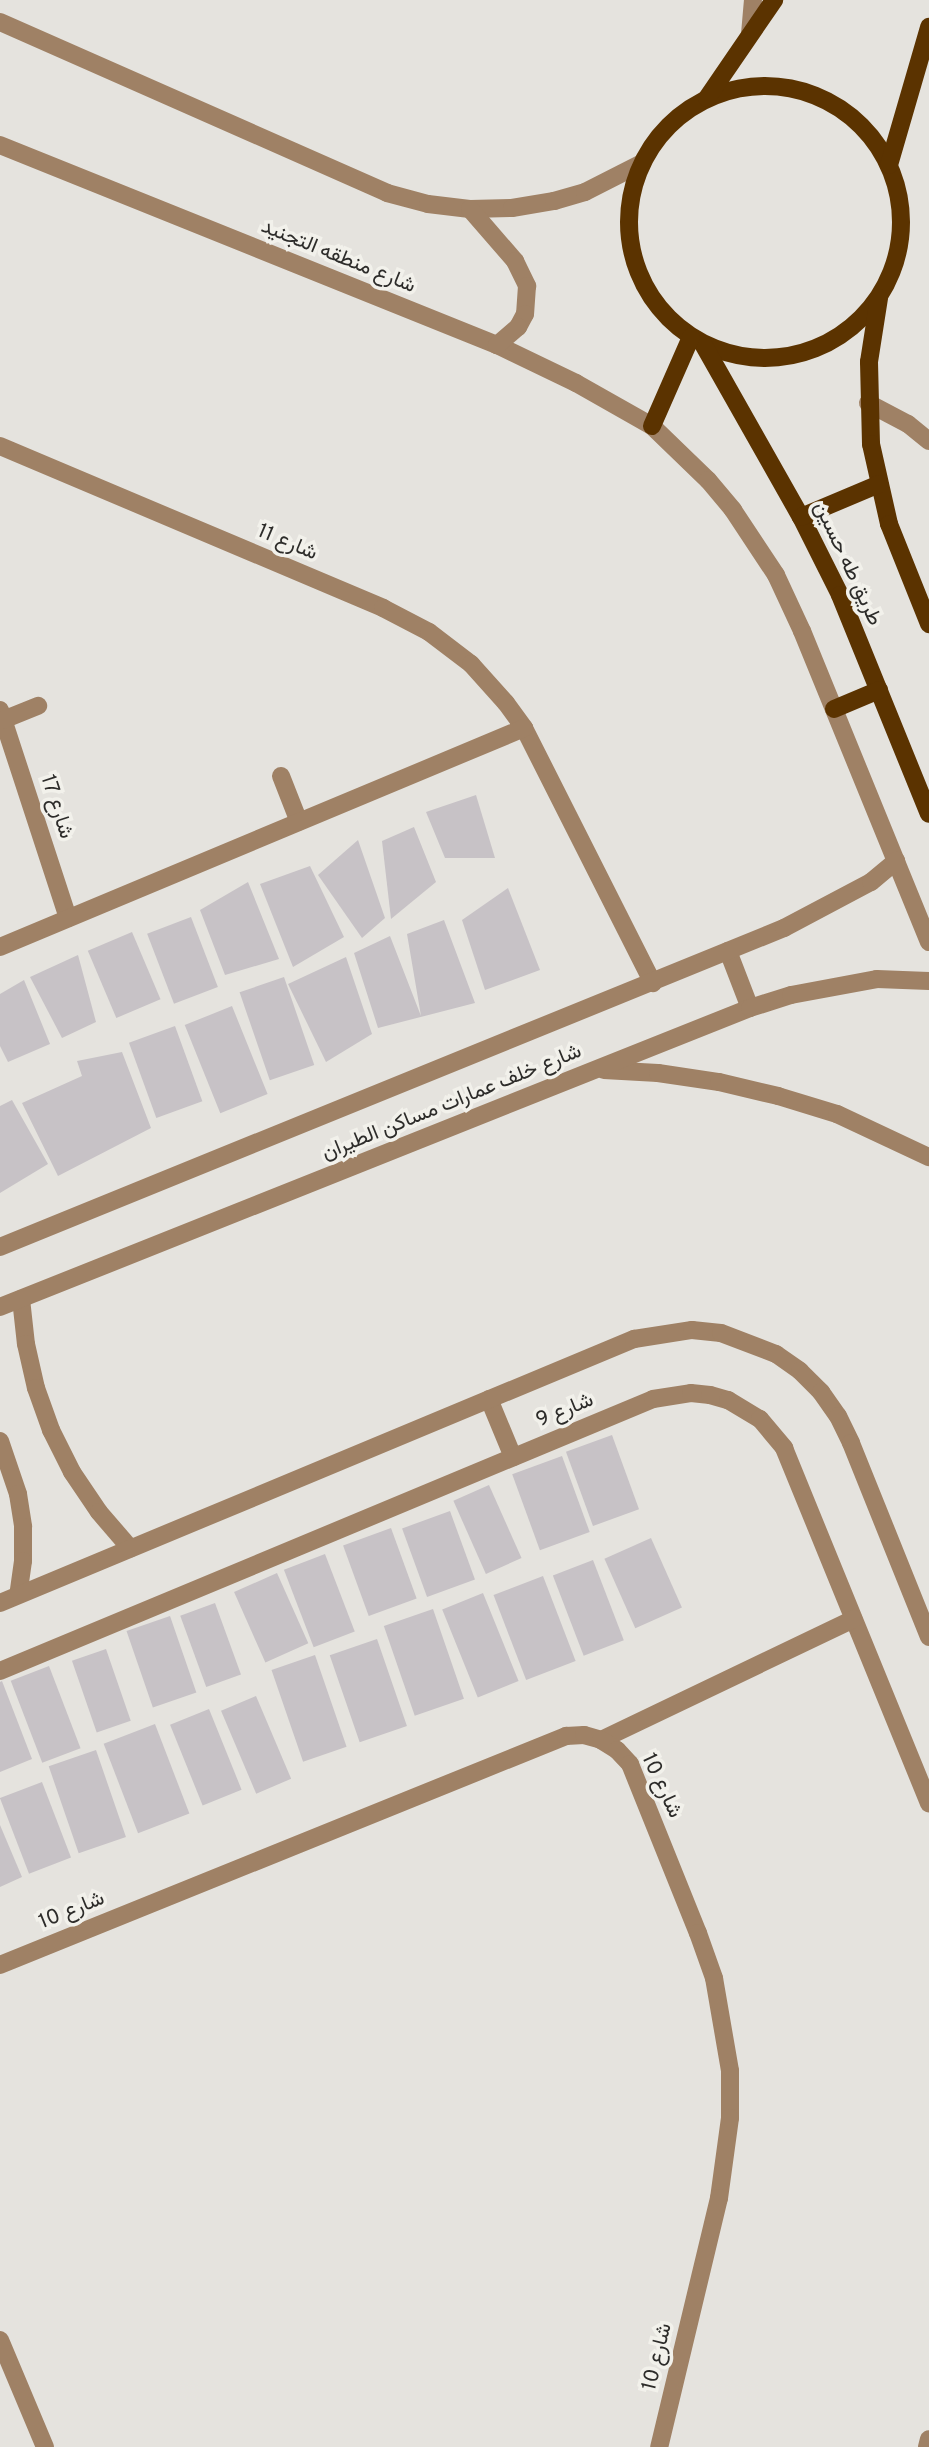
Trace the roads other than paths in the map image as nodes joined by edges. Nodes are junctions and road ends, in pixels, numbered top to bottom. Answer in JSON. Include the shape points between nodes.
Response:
{"nodes":[{"id":1,"x":753,"y":0,"type":"edge"},
{"id":2,"x":774,"y":0,"type":"edge"},
{"id":3,"x":0,"y":22,"type":"edge"},
{"id":4,"x":929,"y":27,"type":"edge"},
{"id":5,"x":750,"y":34,"type":"junction"},
{"id":6,"x":707,"y":98,"type":"junction"},
{"id":7,"x":0,"y":145,"type":"edge"},
{"id":8,"x":642,"y":163,"type":"junction"},
{"id":9,"x":889,"y":165,"type":"junction"},
{"id":10,"x":470,"y":209,"type":"junction"},
{"id":11,"x":880,"y":297,"type":"junction"},
{"id":12,"x":697,"y":340,"type":"junction"},
{"id":13,"x":497,"y":345,"type":"junction"},
{"id":14,"x":868,"y":403,"type":"junction"},
{"id":15,"x":652,"y":426,"type":"junction"},
{"id":16,"x":929,"y":441,"type":"edge"},
{"id":17,"x":0,"y":446,"type":"edge"},
{"id":18,"x":879,"y":484,"type":"junction"},
{"id":19,"x":801,"y":517,"type":"junction"},
{"id":20,"x":929,"y":624,"type":"edge"},
{"id":21,"x":879,"y":690,"type":"junction"},
{"id":22,"x":38,"y":706,"type":"dead end"},
{"id":23,"x":834,"y":709,"type":"junction"},
{"id":24,"x":2,"y":715,"type":"edge"},
{"id":25,"x":524,"y":728,"type":"junction"},
{"id":26,"x":281,"y":776,"type":"dead end"},
{"id":27,"x":929,"y":814,"type":"edge"},
{"id":28,"x":299,"y":822,"type":"junction"},
{"id":29,"x":896,"y":861,"type":"junction"},
{"id":30,"x":68,"y":918,"type":"junction"},
{"id":31,"x":929,"y":942,"type":"edge"},
{"id":32,"x":0,"y":947,"type":"edge"},
{"id":33,"x":728,"y":951,"type":"junction"},
{"id":34,"x":929,"y":981,"type":"edge"},
{"id":35,"x":653,"y":983,"type":"junction"},
{"id":36,"x":750,"y":1008,"type":"junction"},
{"id":37,"x":597,"y":1069,"type":"junction"},
{"id":38,"x":929,"y":1157,"type":"edge"},
{"id":39,"x":0,"y":1247,"type":"edge"},
{"id":40,"x":21,"y":1299,"type":"junction"},
{"id":41,"x":0,"y":1307,"type":"edge"},
{"id":42,"x":489,"y":1399,"type":"junction"},
{"id":43,"x":0,"y":1441,"type":"edge"},
{"id":44,"x":513,"y":1457,"type":"junction"},
{"id":45,"x":130,"y":1548,"type":"junction"},
{"id":46,"x":18,"y":1595,"type":"junction"},
{"id":47,"x":0,"y":1602,"type":"edge"},
{"id":48,"x":853,"y":1619,"type":"junction"},
{"id":49,"x":929,"y":1637,"type":"edge"},
{"id":50,"x":0,"y":1671,"type":"edge"},
{"id":51,"x":601,"y":1740,"type":"junction"},
{"id":52,"x":929,"y":1804,"type":"edge"},
{"id":53,"x":0,"y":1965,"type":"edge"},
{"id":54,"x":0,"y":2340,"type":"edge"},
{"id":55,"x":929,"y":2439,"type":"edge"},
{"id":56,"x":45,"y":2447,"type":"edge"},
{"id":57,"x":659,"y":2447,"type":"edge"},
{"id":58,"x":927,"y":2447,"type":"edge"}],
"edges":[{"from":1,"to":5,"type":"street"},
{"from":2,"to":5,"type":"main road"},
{"from":3,"to":10,"type":"street","via":[[387,194]]},
{"from":4,"to":9,"type":"main road"},
{"from":5,"to":6,"type":"main road"},
{"from":6,"to":8,"type":"main road","via":[[669,125]]},
{"from":6,"to":9,"type":"main road","via":[[759,85],[812,93],[858,121]]},
{"from":7,"to":13,"type":"street","name":"شارع منطقه التجنيد"},
{"from":8,"to":10,"type":"street","via":[[554,201]]},
{"from":8,"to":12,"type":"main road","via":[[631,204],[631,245],[639,272],[669,319]]},
{"from":9,"to":11,"type":"main road","via":[[897,186],[901,232],[898,255]]},
{"from":10,"to":13,"type":"street","via":[[515,261],[527,286],[522,321]]},
{"from":11,"to":12,"type":"main road","via":[[839,337],[786,358],[730,354]]},
{"from":11,"to":14,"type":"main road","via":[[869,362]]},
{"from":12,"to":15,"type":"main road"},
{"from":12,"to":19,"type":"main road","name":"طريق طه حسين"},
{"from":13,"to":15,"type":"street","name":"شارع منطقه التجنيد"},
{"from":14,"to":16,"type":"street"},
{"from":14,"to":18,"type":"main road"},
{"from":15,"to":23,"type":"street","name":"شارع منطقه التجنيد","via":[[708,480],[756,541],[790,602]]},
{"from":17,"to":25,"type":"street","name":"شارع 11","via":[[383,608],[429,632],[471,664]]},
{"from":18,"to":19,"type":"main road"},
{"from":18,"to":20,"type":"main road","via":[[889,524]]},
{"from":19,"to":21,"type":"main road","name":"طريق طه حسين"},
{"from":21,"to":23,"type":"main road"},
{"from":21,"to":27,"type":"main road","name":"طريق طه حسين"},
{"from":22,"to":24,"type":"street"},
{"from":23,"to":29,"type":"street","name":"شارع منطقه التجنيد"},
{"from":24,"to":30,"type":"street","name":"شارع 17"},
{"from":25,"to":28,"type":"street"},
{"from":25,"to":35,"type":"street","name":"شارع 11"},
{"from":26,"to":28,"type":"street"},
{"from":28,"to":30,"type":"street"},
{"from":29,"to":31,"type":"street","name":"شارع منطقه التجنيد"},
{"from":29,"to":33,"type":"street","name":"شارع خلف عمارات مساكن الطيران","via":[[849,894]]},
{"from":30,"to":32,"type":"street"},
{"from":33,"to":35,"type":"street","name":"شارع خلف عمارات مساكن الطيران"},
{"from":33,"to":36,"type":"street"},
{"from":34,"to":36,"type":"street","name":"شارع خلف عمارات مساكن الطيران","via":[[877,978]]},
{"from":35,"to":39,"type":"street","name":"شارع خلف عمارات مساكن الطيران"},
{"from":36,"to":37,"type":"street","name":"شارع خلف عمارات مساكن الطيران"},
{"from":37,"to":38,"type":"street","via":[[682,1077],[778,1096],[836,1114]]},
{"from":37,"to":40,"type":"street","name":"شارع خلف عمارات مساكن الطيران"},
{"from":40,"to":41,"type":"street","name":"شارع خلف عمارات مساكن الطيران"},
{"from":40,"to":45,"type":"street","via":[[36,1388],[51,1430],[86,1492]]},
{"from":42,"to":44,"type":"street"},
{"from":42,"to":45,"type":"street","name":"شارع 9"},
{"from":42,"to":49,"type":"street","name":"شارع 9","via":[[634,1339],[663,1332],[721,1333],[776,1354],[800,1371],[838,1416]]},
{"from":43,"to":46,"type":"street","via":[[18,1494],[23,1527]]},
{"from":44,"to":48,"type":"street","name":"شارع 9","via":[[653,1399],[691,1392],[728,1400],[760,1419],[784,1448]]},
{"from":44,"to":50,"type":"street","name":"شارع 9"},
{"from":45,"to":46,"type":"street","name":"شارع 9"},
{"from":46,"to":47,"type":"street","name":"شارع 9"},
{"from":48,"to":51,"type":"street"},
{"from":48,"to":52,"type":"street","name":"شارع 9"},
{"from":51,"to":53,"type":"street","name":"شارع 10","via":[[566,1736]]},
{"from":51,"to":57,"type":"street","name":"شارع 10","via":[[629,1764],[698,1933],[714,1978],[730,2071],[728,2145],[719,2198]]},
{"from":54,"to":56,"type":"street"},
{"from":55,"to":58,"type":"street"}]}
